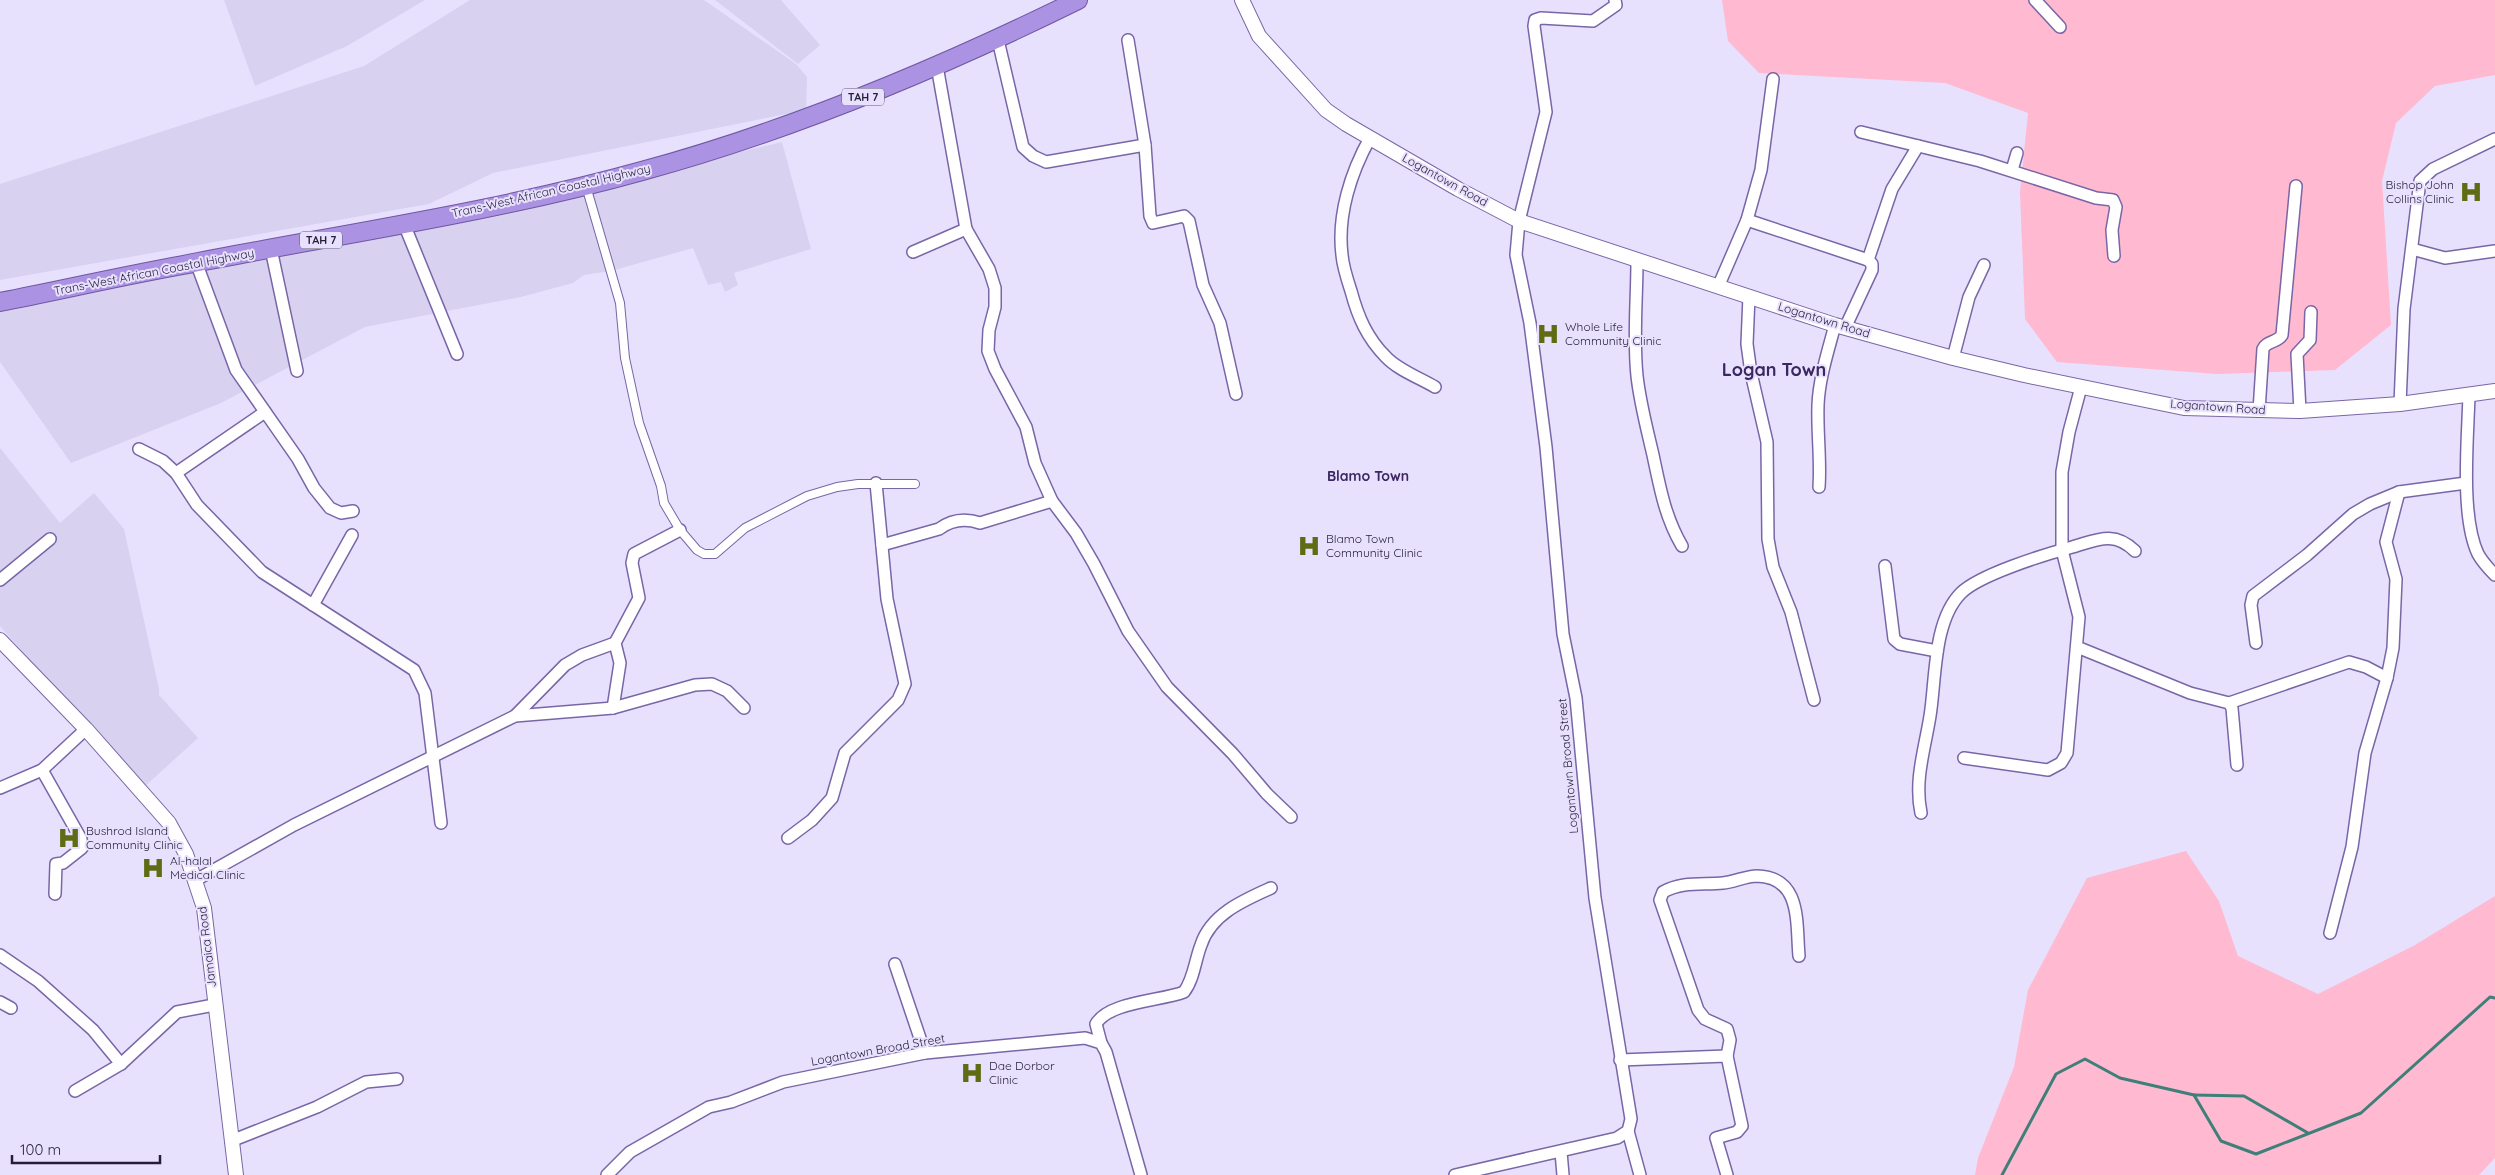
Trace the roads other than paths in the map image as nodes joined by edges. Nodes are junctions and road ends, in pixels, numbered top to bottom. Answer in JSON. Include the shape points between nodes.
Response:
{"nodes":[{"id":1,"x":1078,"y":0,"type":"edge"},
{"id":2,"x":1242,"y":0,"type":"edge"},
{"id":3,"x":1614,"y":0,"type":"edge"},
{"id":4,"x":2035,"y":0,"type":"edge"},
{"id":5,"x":2060,"y":27,"type":"dead end"},
{"id":6,"x":998,"y":40,"type":"junction"},
{"id":7,"x":1128,"y":40,"type":"dead end"},
{"id":8,"x":937,"y":66,"type":"junction"},
{"id":9,"x":1773,"y":79,"type":"dead end"},
{"id":10,"x":1861,"y":132,"type":"dead end"},
{"id":11,"x":1370,"y":138,"type":"junction"},
{"id":12,"x":2495,"y":139,"type":"edge"},
{"id":13,"x":1145,"y":146,"type":"junction"},
{"id":14,"x":1918,"y":146,"type":"junction"},
{"id":15,"x":2017,"y":153,"type":"dead end"},
{"id":16,"x":2012,"y":170,"type":"junction"},
{"id":17,"x":586,"y":186,"type":"junction"},
{"id":18,"x":2296,"y":186,"type":"dead end"},
{"id":19,"x":1747,"y":220,"type":"junction"},
{"id":20,"x":1519,"y":221,"type":"junction"},
{"id":21,"x":404,"y":224,"type":"junction"},
{"id":22,"x":966,"y":229,"type":"junction"},
{"id":23,"x":271,"y":249,"type":"junction"},
{"id":24,"x":2412,"y":249,"type":"junction"},
{"id":25,"x":2495,"y":251,"type":"edge"},
{"id":26,"x":913,"y":252,"type":"dead end"},
{"id":27,"x":2114,"y":256,"type":"dead end"},
{"id":28,"x":1868,"y":260,"type":"junction"},
{"id":29,"x":1637,"y":261,"type":"junction"},
{"id":30,"x":196,"y":262,"type":"junction"},
{"id":31,"x":1984,"y":265,"type":"dead end"},
{"id":32,"x":1718,"y":287,"type":"junction"},
{"id":33,"x":1749,"y":296,"type":"junction"},
{"id":34,"x":0,"y":302,"type":"edge"},
{"id":35,"x":2311,"y":312,"type":"dead end"},
{"id":36,"x":1840,"y":326,"type":"junction"},
{"id":37,"x":457,"y":354,"type":"dead end"},
{"id":38,"x":1953,"y":358,"type":"junction"},
{"id":39,"x":297,"y":371,"type":"dead end"},
{"id":40,"x":1435,"y":387,"type":"dead end"},
{"id":41,"x":2082,"y":387,"type":"junction"},
{"id":42,"x":2495,"y":391,"type":"edge"},
{"id":43,"x":1236,"y":394,"type":"dead end"},
{"id":44,"x":2469,"y":394,"type":"junction"},
{"id":45,"x":2400,"y":404,"type":"junction"},
{"id":46,"x":2259,"y":411,"type":"junction"},
{"id":47,"x":2300,"y":411,"type":"junction"},
{"id":48,"x":265,"y":412,"type":"junction"},
{"id":49,"x":139,"y":449,"type":"dead end"},
{"id":50,"x":176,"y":473,"type":"junction"},
{"id":51,"x":876,"y":483,"type":"junction"},
{"id":52,"x":2466,"y":483,"type":"junction"},
{"id":53,"x":915,"y":484,"type":"dead end"},
{"id":54,"x":1819,"y":487,"type":"dead end"},
{"id":55,"x":2399,"y":492,"type":"junction"},
{"id":56,"x":1052,"y":501,"type":"junction"},
{"id":57,"x":353,"y":511,"type":"dead end"},
{"id":58,"x":680,"y":530,"type":"junction"},
{"id":59,"x":352,"y":535,"type":"dead end"},
{"id":60,"x":50,"y":539,"type":"dead end"},
{"id":61,"x":882,"y":545,"type":"junction"},
{"id":62,"x":1682,"y":546,"type":"dead end"},
{"id":63,"x":2062,"y":550,"type":"junction"},
{"id":64,"x":2135,"y":551,"type":"dead end"},
{"id":65,"x":1885,"y":566,"type":"dead end"},
{"id":66,"x":2495,"y":574,"type":"edge"},
{"id":67,"x":0,"y":580,"type":"edge"},
{"id":68,"x":313,"y":605,"type":"junction"},
{"id":69,"x":0,"y":640,"type":"edge"},
{"id":70,"x":2256,"y":643,"type":"dead end"},
{"id":71,"x":615,"y":644,"type":"junction"},
{"id":72,"x":2078,"y":648,"type":"junction"},
{"id":73,"x":1937,"y":651,"type":"junction"},
{"id":74,"x":2387,"y":678,"type":"junction"},
{"id":75,"x":1814,"y":700,"type":"dead end"},
{"id":76,"x":2229,"y":704,"type":"junction"},
{"id":77,"x":613,"y":708,"type":"junction"},
{"id":78,"x":744,"y":708,"type":"dead end"},
{"id":79,"x":515,"y":716,"type":"junction"},
{"id":80,"x":86,"y":729,"type":"junction"},
{"id":81,"x":433,"y":758,"type":"junction"},
{"id":82,"x":1964,"y":758,"type":"dead end"},
{"id":83,"x":2237,"y":765,"type":"dead end"},
{"id":84,"x":42,"y":770,"type":"junction"},
{"id":85,"x":0,"y":788,"type":"edge"},
{"id":86,"x":1921,"y":813,"type":"dead end"},
{"id":87,"x":1291,"y":817,"type":"dead end"},
{"id":88,"x":441,"y":823,"type":"dead end"},
{"id":89,"x":788,"y":838,"type":"dead end"},
{"id":90,"x":196,"y":880,"type":"junction"},
{"id":91,"x":1271,"y":888,"type":"dead end"},
{"id":92,"x":55,"y":894,"type":"dead end"},
{"id":93,"x":2330,"y":933,"type":"dead end"},
{"id":94,"x":0,"y":955,"type":"edge"},
{"id":95,"x":1799,"y":956,"type":"dead end"},
{"id":96,"x":895,"y":964,"type":"dead end"},
{"id":97,"x":0,"y":1002,"type":"edge"},
{"id":98,"x":214,"y":1005,"type":"junction"},
{"id":99,"x":11,"y":1008,"type":"dead end"},
{"id":100,"x":1101,"y":1043,"type":"junction"},
{"id":101,"x":926,"y":1053,"type":"junction"},
{"id":102,"x":1727,"y":1056,"type":"junction"},
{"id":103,"x":1620,"y":1060,"type":"junction"},
{"id":104,"x":121,"y":1064,"type":"junction"},
{"id":105,"x":397,"y":1079,"type":"dead end"},
{"id":106,"x":75,"y":1091,"type":"dead end"},
{"id":107,"x":1628,"y":1131,"type":"junction"},
{"id":108,"x":231,"y":1141,"type":"junction"},
{"id":109,"x":1560,"y":1152,"type":"junction"},
{"id":110,"x":236,"y":1175,"type":"edge"},
{"id":111,"x":607,"y":1175,"type":"edge"},
{"id":112,"x":1141,"y":1175,"type":"edge"},
{"id":113,"x":1455,"y":1175,"type":"edge"},
{"id":114,"x":1563,"y":1175,"type":"edge"},
{"id":115,"x":1640,"y":1175,"type":"edge"},
{"id":116,"x":1727,"y":1175,"type":"edge"}],
"edges":[{"from":1,"to":6,"type":"highway","name":"Trans-West African Coastal Highway","number":"TAH 7"},
{"from":2,"to":11,"type":"street","name":"Logantown Road","via":[[1259,36],[1283,64],[1326,110]]},
{"from":3,"to":20,"type":"street","name":"Logantown Broad Street","via":[[1616,5],[1594,21],[1535,20],[1546,112]]},
{"from":4,"to":5,"type":"street"},
{"from":6,"to":8,"type":"highway","name":"Trans-West African Coastal Highway","number":"TAH 7"},
{"from":6,"to":13,"type":"street","via":[[1023,147],[1033,156],[1046,162]]},
{"from":7,"to":13,"type":"street"},
{"from":8,"to":17,"type":"highway","name":"Trans-West African Coastal Highway","number":"TAH 7","via":[[834,109],[667,164]]},
{"from":8,"to":22,"type":"street"},
{"from":9,"to":19,"type":"street","via":[[1761,170]]},
{"from":10,"to":14,"type":"street"},
{"from":11,"to":20,"type":"street","name":"Logantown Road"},
{"from":11,"to":40,"type":"street","via":[[1359,159],[1344,211],[1341,237],[1347,277],[1369,339],[1388,359]]},
{"from":12,"to":24,"type":"street","via":[[2423,176],[2418,186]]},
{"from":13,"to":43,"type":"street","via":[[1150,216],[1153,223],[1187,218],[1203,285],[1220,323]]},
{"from":14,"to":16,"type":"street"},
{"from":14,"to":28,"type":"street","via":[[1892,189]]},
{"from":15,"to":16,"type":"street"},
{"from":16,"to":27,"type":"street","via":[[2089,196],[2113,200],[2116,207],[2112,230]]},
{"from":17,"to":21,"type":"highway","name":"Trans-West African Coastal Highway","number":"TAH 7"},
{"from":17,"to":58,"type":"street","via":[[620,303],[625,358],[639,423],[664,504]]},
{"from":18,"to":46,"type":"street","via":[[2282,335],[2263,349]]},
{"from":19,"to":28,"type":"street"},
{"from":19,"to":32,"type":"street"},
{"from":20,"to":29,"type":"street","name":"Logantown Road"},
{"from":20,"to":103,"type":"street","name":"Logantown Broad Street","via":[[1516,254],[1530,322],[1546,447],[1563,634],[1576,698],[1595,898]]},
{"from":21,"to":23,"type":"highway","name":"Trans-West African Coastal Highway","number":"TAH 7"},
{"from":21,"to":37,"type":"street"},
{"from":22,"to":26,"type":"street"},
{"from":22,"to":56,"type":"street","via":[[989,270],[995,288],[988,351],[1026,428],[1034,463]]},
{"from":23,"to":30,"type":"highway","name":"Trans-West African Coastal Highway","number":"TAH 7"},
{"from":23,"to":39,"type":"street"},
{"from":24,"to":25,"type":"street","via":[[2445,258]]},
{"from":24,"to":45,"type":"street","via":[[2404,309]]},
{"from":28,"to":36,"type":"street","via":[[1872,270]]},
{"from":29,"to":32,"type":"street","name":"Logantown Road"},
{"from":29,"to":62,"type":"street","via":[[1636,346],[1642,410],[1661,500]]},
{"from":30,"to":34,"type":"highway","name":"Trans-West African Coastal Highway","number":"TAH 7"},
{"from":30,"to":48,"type":"street","via":[[236,370]]},
{"from":31,"to":38,"type":"street","via":[[1967,304]]},
{"from":32,"to":33,"type":"street","name":"Logantown Road"},
{"from":33,"to":36,"type":"street","name":"Logantown Road"},
{"from":33,"to":75,"type":"street","via":[[1747,344],[1767,442],[1768,539],[1772,568],[1791,612]]},
{"from":35,"to":47,"type":"street","via":[[2310,340],[2296,359]]},
{"from":36,"to":38,"type":"street","name":"Logantown Road"},
{"from":36,"to":54,"type":"street","via":[[1824,368],[1818,405]]},
{"from":38,"to":41,"type":"street","name":"Logantown Road"},
{"from":41,"to":46,"type":"street","name":"Logantown Road","via":[[2184,408]]},
{"from":41,"to":63,"type":"street","via":[[2068,432],[2062,472]]},
{"from":42,"to":44,"type":"street","name":"Logantown Road"},
{"from":44,"to":45,"type":"street","name":"Logantown Road"},
{"from":44,"to":52,"type":"street"},
{"from":45,"to":47,"type":"street","name":"Logantown Road"},
{"from":46,"to":47,"type":"street","name":"Logantown Road"},
{"from":48,"to":50,"type":"street"},
{"from":48,"to":57,"type":"street","via":[[330,508],[341,513]]},
{"from":49,"to":50,"type":"street","via":[[163,461]]},
{"from":50,"to":68,"type":"street","via":[[197,505],[247,558],[280,586]]},
{"from":51,"to":53,"type":"street"},
{"from":51,"to":58,"type":"street","via":[[837,487],[807,496],[745,528],[715,554],[697,550]]},
{"from":51,"to":61,"type":"street"},
{"from":52,"to":55,"type":"street"},
{"from":52,"to":66,"type":"street","via":[[2478,554]]},
{"from":55,"to":70,"type":"street","via":[[2353,514],[2307,555],[2252,596]]},
{"from":55,"to":74,"type":"street","via":[[2386,542],[2394,567],[2397,594]]},
{"from":56,"to":61,"type":"street","via":[[980,523],[968,519],[946,523],[939,529]]},
{"from":56,"to":87,"type":"street","via":[[1090,556],[1128,631],[1167,687]]},
{"from":58,"to":71,"type":"street","via":[[634,554],[632,563],[639,598]]},
{"from":59,"to":68,"type":"street"},
{"from":60,"to":67,"type":"street"},
{"from":61,"to":89,"type":"street","via":[[887,599],[905,684],[903,692],[846,752],[832,798],[812,820]]},
{"from":63,"to":64,"type":"street","via":[[2108,538],[2120,539]]},
{"from":63,"to":72,"type":"street","via":[[2077,603]]},
{"from":63,"to":73,"type":"street","via":[[1985,578],[1960,594],[1944,623]]},
{"from":65,"to":73,"type":"street","via":[[1894,639],[1900,644]]},
{"from":68,"to":81,"type":"street","via":[[414,670],[425,694]]},
{"from":69,"to":80,"type":"street","name":"Jamaica Road"},
{"from":71,"to":77,"type":"street","via":[[620,663]]},
{"from":71,"to":79,"type":"street","via":[[564,665]]},
{"from":72,"to":76,"type":"street","via":[[2190,694]]},
{"from":72,"to":82,"type":"street","via":[[2069,746],[2061,763],[2041,770]]},
{"from":73,"to":86,"type":"street","via":[[1920,774],[1918,798]]},
{"from":74,"to":76,"type":"street","via":[[2349,662]]},
{"from":74,"to":93,"type":"street","via":[[2365,753],[2352,847]]},
{"from":76,"to":83,"type":"street"},
{"from":77,"to":78,"type":"street","via":[[694,685],[712,684],[727,691]]},
{"from":77,"to":79,"type":"street"},
{"from":79,"to":81,"type":"street"},
{"from":80,"to":84,"type":"street"},
{"from":80,"to":90,"type":"street","name":"Jamaica Road","via":[[170,823]]},
{"from":81,"to":88,"type":"street"},
{"from":81,"to":90,"type":"street","via":[[294,825]]},
{"from":84,"to":85,"type":"street"},
{"from":84,"to":92,"type":"street","via":[[82,848],[63,863],[56,864]]},
{"from":90,"to":98,"type":"street","name":"Jamaica Road","via":[[204,908]]},
{"from":91,"to":100,"type":"street","via":[[1234,906],[1208,931],[1184,992],[1112,1010],[1100,1017],[1096,1024]]},
{"from":94,"to":104,"type":"street","via":[[38,981],[93,1030]]},
{"from":95,"to":102,"type":"street","via":[[1791,893],[1773,879],[1756,876],[1723,883],[1691,883],[1663,892],[1660,900],[1698,1010],[1705,1019],[1727,1029],[1730,1040]]},
{"from":96,"to":101,"type":"street"},
{"from":97,"to":99,"type":"street"},
{"from":98,"to":104,"type":"street","via":[[177,1012]]},
{"from":98,"to":108,"type":"street","name":"Jamaica Road"},
{"from":100,"to":101,"type":"street","name":"Logantown Broad Street","via":[[1085,1038]]},
{"from":100,"to":112,"type":"street"},
{"from":101,"to":111,"type":"street","name":"Logantown Broad Street","via":[[783,1082],[709,1108],[630,1152]]},
{"from":102,"to":103,"type":"street"},
{"from":102,"to":116,"type":"street","via":[[1742,1126],[1737,1132],[1716,1138]]},
{"from":103,"to":107,"type":"street","name":"Logantown Broad Street","via":[[1631,1119]]},
{"from":104,"to":106,"type":"street"},
{"from":105,"to":108,"type":"street","via":[[366,1082],[317,1107]]},
{"from":107,"to":109,"type":"street","via":[[1617,1138]]},
{"from":107,"to":115,"type":"street","name":"Logantown Broad Street"},
{"from":108,"to":110,"type":"street","name":"Jamaica Road"},
{"from":109,"to":113,"type":"street"},
{"from":109,"to":114,"type":"street"}]}
